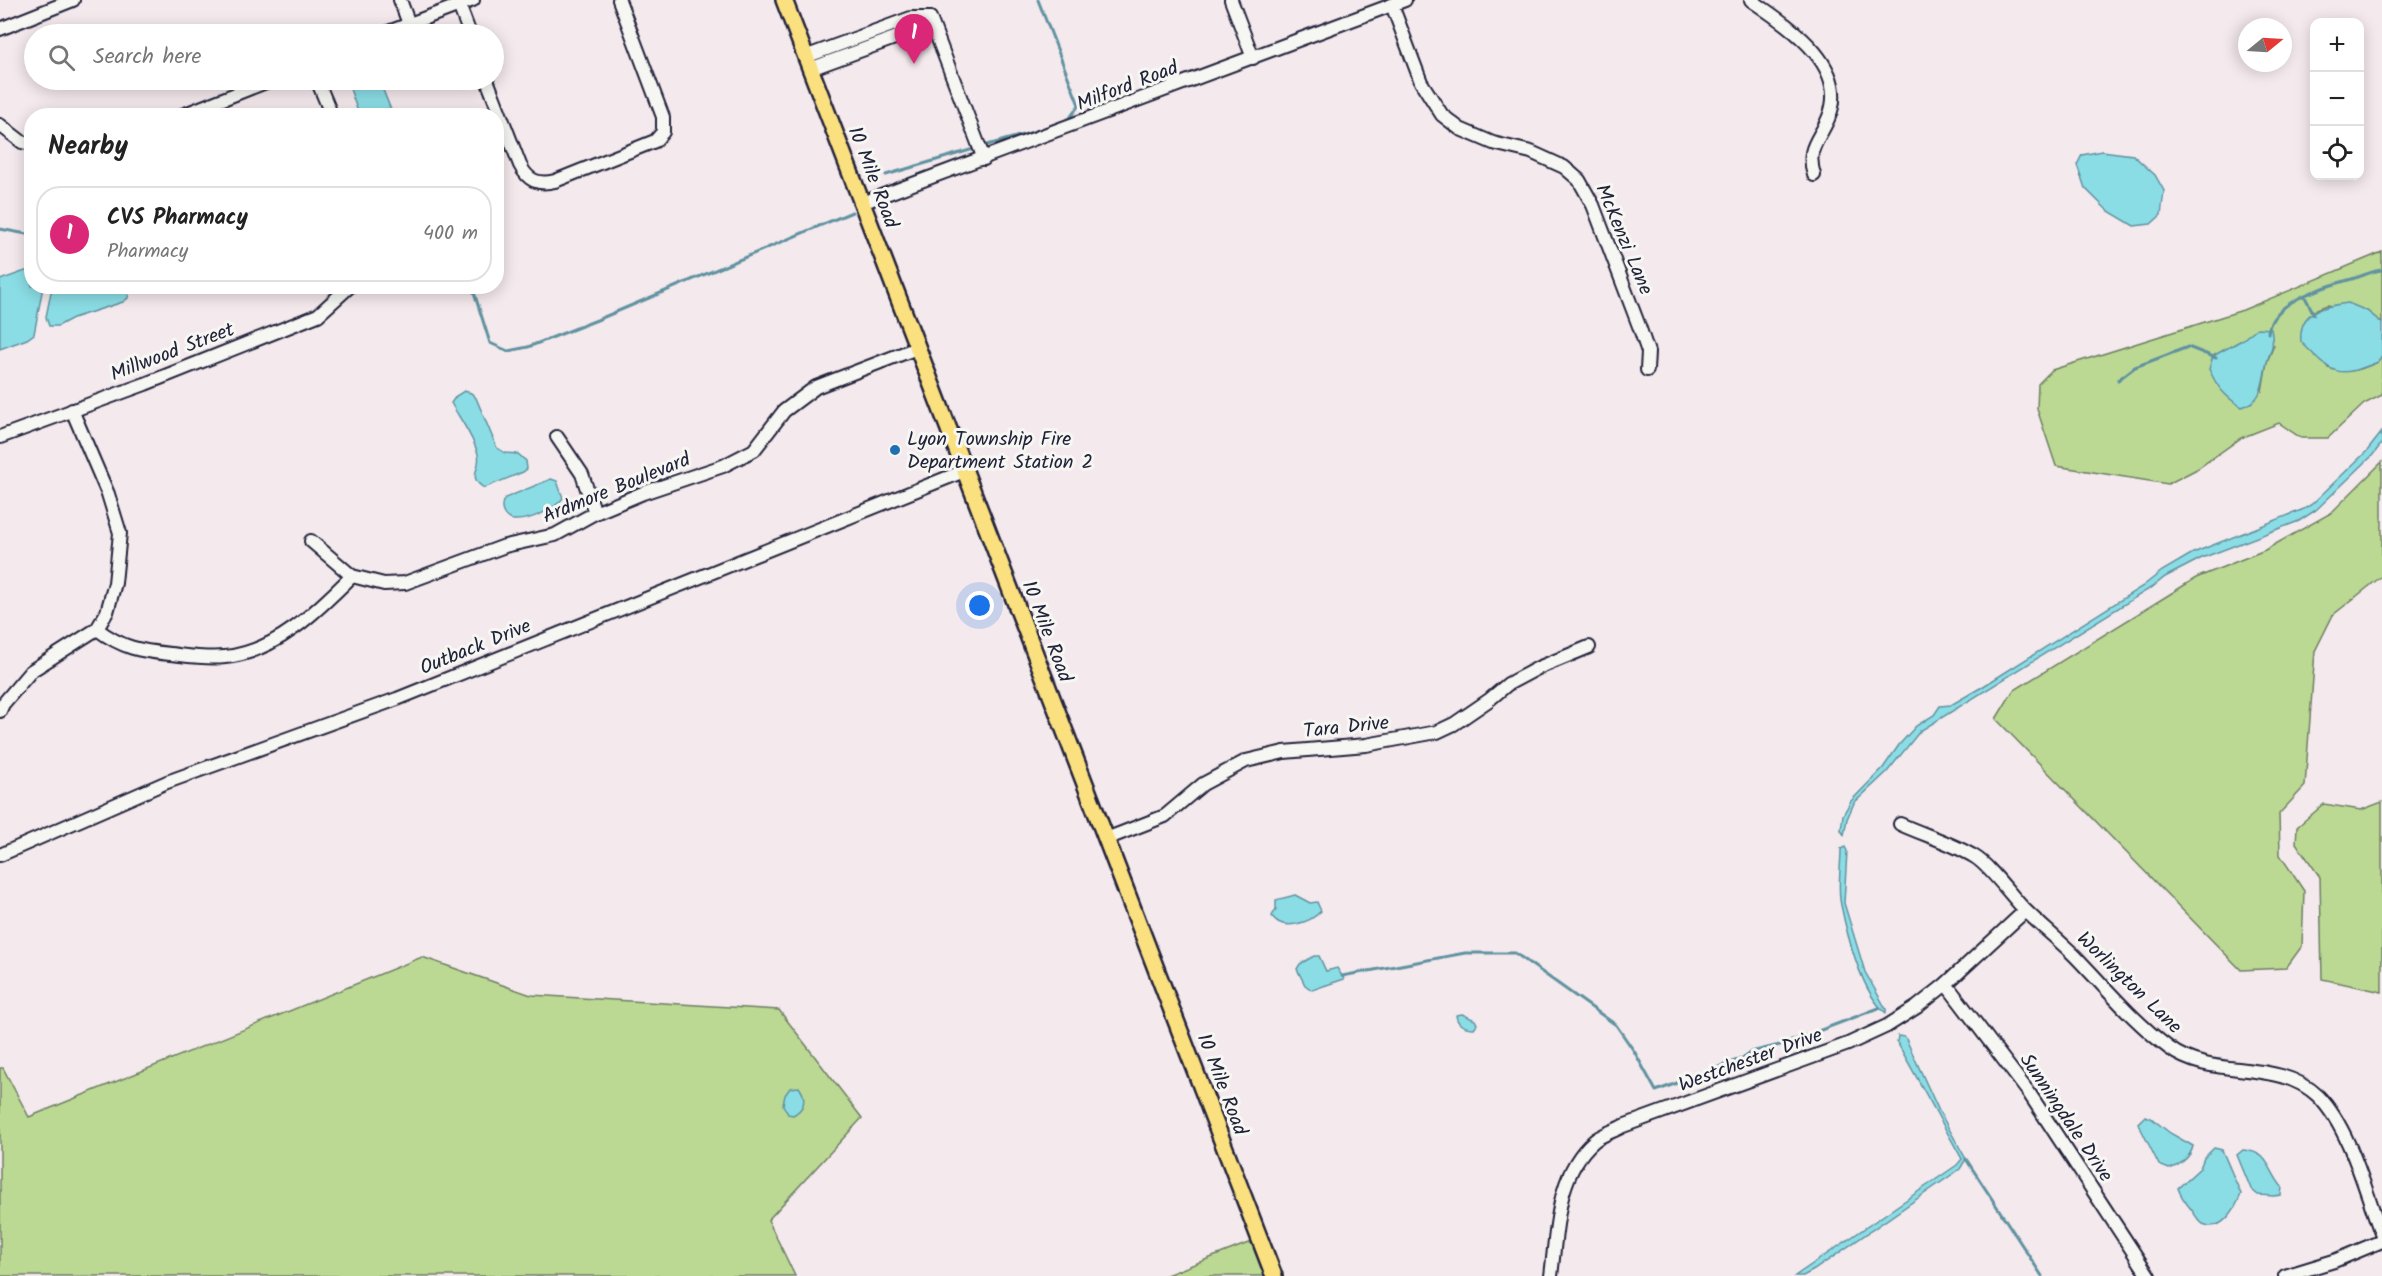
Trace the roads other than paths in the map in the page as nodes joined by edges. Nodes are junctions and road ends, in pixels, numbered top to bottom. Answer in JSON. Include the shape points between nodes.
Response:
{"nodes":[{"id":1,"x":73,"y":0,"type":"edge"},
{"id":2,"x":400,"y":0,"type":"edge"},
{"id":3,"x":472,"y":0,"type":"edge"},
{"id":4,"x":619,"y":0,"type":"edge"},
{"id":5,"x":784,"y":0,"type":"edge"},
{"id":6,"x":1231,"y":0,"type":"edge"},
{"id":7,"x":1405,"y":0,"type":"edge"},
{"id":8,"x":1751,"y":0,"type":"edge"},
{"id":9,"x":459,"y":5,"type":"junction"},
{"id":10,"x":1392,"y":5,"type":"junction"},
{"id":11,"x":409,"y":24,"type":"joint"},
{"id":12,"x":466,"y":24,"type":"edge"},
{"id":13,"x":0,"y":29,"type":"edge"},
{"id":14,"x":1253,"y":58,"type":"junction"},
{"id":15,"x":808,"y":63,"type":"junction"},
{"id":16,"x":246,"y":90,"type":"edge"},
{"id":17,"x":321,"y":90,"type":"edge"},
{"id":18,"x":491,"y":90,"type":"edge"},
{"id":19,"x":200,"y":108,"type":"edge"},
{"id":20,"x":329,"y":108,"type":"edge"},
{"id":21,"x":498,"y":108,"type":"edge"},
{"id":22,"x":504,"y":124,"type":"edge"},
{"id":23,"x":0,"y":125,"type":"edge"},
{"id":24,"x":24,"y":142,"type":"edge"},
{"id":25,"x":984,"y":159,"type":"junction"},
{"id":26,"x":1814,"y":175,"type":"dead end"},
{"id":27,"x":862,"y":203,"type":"junction"},
{"id":28,"x":341,"y":294,"type":"edge"},
{"id":29,"x":917,"y":348,"type":"junction"},
{"id":30,"x":1647,"y":370,"type":"dead end"},
{"id":31,"x":72,"y":410,"type":"junction"},
{"id":32,"x":557,"y":436,"type":"dead end"},
{"id":33,"x":0,"y":437,"type":"edge"},
{"id":34,"x":964,"y":471,"type":"junction"},
{"id":35,"x":595,"y":513,"type":"junction"},
{"id":36,"x":311,"y":541,"type":"dead end"},
{"id":37,"x":352,"y":576,"type":"junction"},
{"id":38,"x":98,"y":629,"type":"junction"},
{"id":39,"x":1589,"y":647,"type":"dead end"},
{"id":40,"x":0,"y":711,"type":"edge"},
{"id":41,"x":1900,"y":824,"type":"dead end"},
{"id":42,"x":1107,"y":839,"type":"junction"},
{"id":43,"x":0,"y":855,"type":"edge"},
{"id":44,"x":2025,"y":911,"type":"junction"},
{"id":45,"x":1946,"y":984,"type":"junction"},
{"id":46,"x":2382,"y":1236,"type":"edge"},
{"id":47,"x":2382,"y":1241,"type":"edge"},
{"id":48,"x":1274,"y":1276,"type":"edge"},
{"id":49,"x":1551,"y":1276,"type":"edge"},
{"id":50,"x":2149,"y":1276,"type":"edge"},
{"id":51,"x":2285,"y":1276,"type":"edge"}],
"edges":[{"from":1,"to":13,"type":"street"},
{"from":2,"to":11,"type":"street"},
{"from":3,"to":9,"type":"street"},
{"from":4,"to":22,"type":"street","via":[[663,117],[663,132],[655,141],[544,183],[525,174]]},
{"from":5,"to":15,"type":"main road","name":"10 Mile Road"},
{"from":6,"to":14,"type":"street"},
{"from":7,"to":10,"type":"street","name":"Milford Road"},
{"from":8,"to":26,"type":"street","via":[[1800,37],[1820,57],[1828,73],[1833,102],[1809,159]]},
{"from":9,"to":11,"type":"street"},
{"from":9,"to":12,"type":"street"},
{"from":10,"to":14,"type":"street","name":"Milford Road"},
{"from":10,"to":30,"type":"street","name":"McKenzi Lane","via":[[1421,82],[1442,115],[1460,129],[1493,143],[1531,152],[1564,166],[1579,180],[1593,205],[1648,351]]},
{"from":14,"to":25,"type":"street","name":"Milford Road"},
{"from":15,"to":25,"type":"street","via":[[911,18],[930,18]]},
{"from":15,"to":27,"type":"main road","name":"10 Mile Road"},
{"from":16,"to":19,"type":"street"},
{"from":17,"to":20,"type":"street"},
{"from":18,"to":21,"type":"street"},
{"from":23,"to":24,"type":"street"},
{"from":25,"to":27,"type":"street","name":"Milford Road"},
{"from":27,"to":29,"type":"main road","name":"10 Mile Road"},
{"from":28,"to":31,"type":"street","name":"Millwood Street","via":[[318,315]]},
{"from":29,"to":34,"type":"main road","name":"10 Mile Road"},
{"from":29,"to":35,"type":"street","name":"Ardmore Boulevard","via":[[816,387],[784,411],[754,450],[723,466]]},
{"from":31,"to":33,"type":"street","name":"Millwood Street"},
{"from":31,"to":38,"type":"street","via":[[120,533],[115,583]]},
{"from":32,"to":35,"type":"street","via":[[582,474]]},
{"from":34,"to":42,"type":"main road","name":"10 Mile Road"},
{"from":34,"to":43,"type":"street","name":"Outback Drive","via":[[397,699],[167,782]]},
{"from":35,"to":37,"type":"street","name":"Ardmore Boulevard","via":[[555,535],[505,546],[405,583],[384,584]]},
{"from":36,"to":37,"type":"street","name":"Ardmore Boulevard"},
{"from":37,"to":38,"type":"street","via":[[324,604],[273,642],[248,653],[224,657],[138,651],[112,641]]},
{"from":38,"to":40,"type":"street","via":[[31,671]]},
{"from":39,"to":42,"type":"street","name":"Tara Drive","via":[[1508,684],[1437,732],[1248,760],[1203,784],[1165,816]]},
{"from":41,"to":44,"type":"street","name":"Worlington Lane","via":[[1976,858]]},
{"from":42,"to":48,"type":"main road","name":"10 Mile Road"},
{"from":44,"to":45,"type":"street","name":"Westchester Drive"},
{"from":44,"to":46,"type":"street","name":"Worlington Lane","via":[[2171,1049],[2212,1065],[2280,1074],[2317,1096],[2342,1128]]},
{"from":45,"to":49,"type":"street","name":"Westchester Drive","via":[[1917,1007],[1868,1036],[1623,1126],[1594,1141],[1570,1170],[1560,1203]]},
{"from":45,"to":50,"type":"street","name":"Sunningdale Drive","via":[[2029,1093]]},
{"from":47,"to":51,"type":"street"}]}
